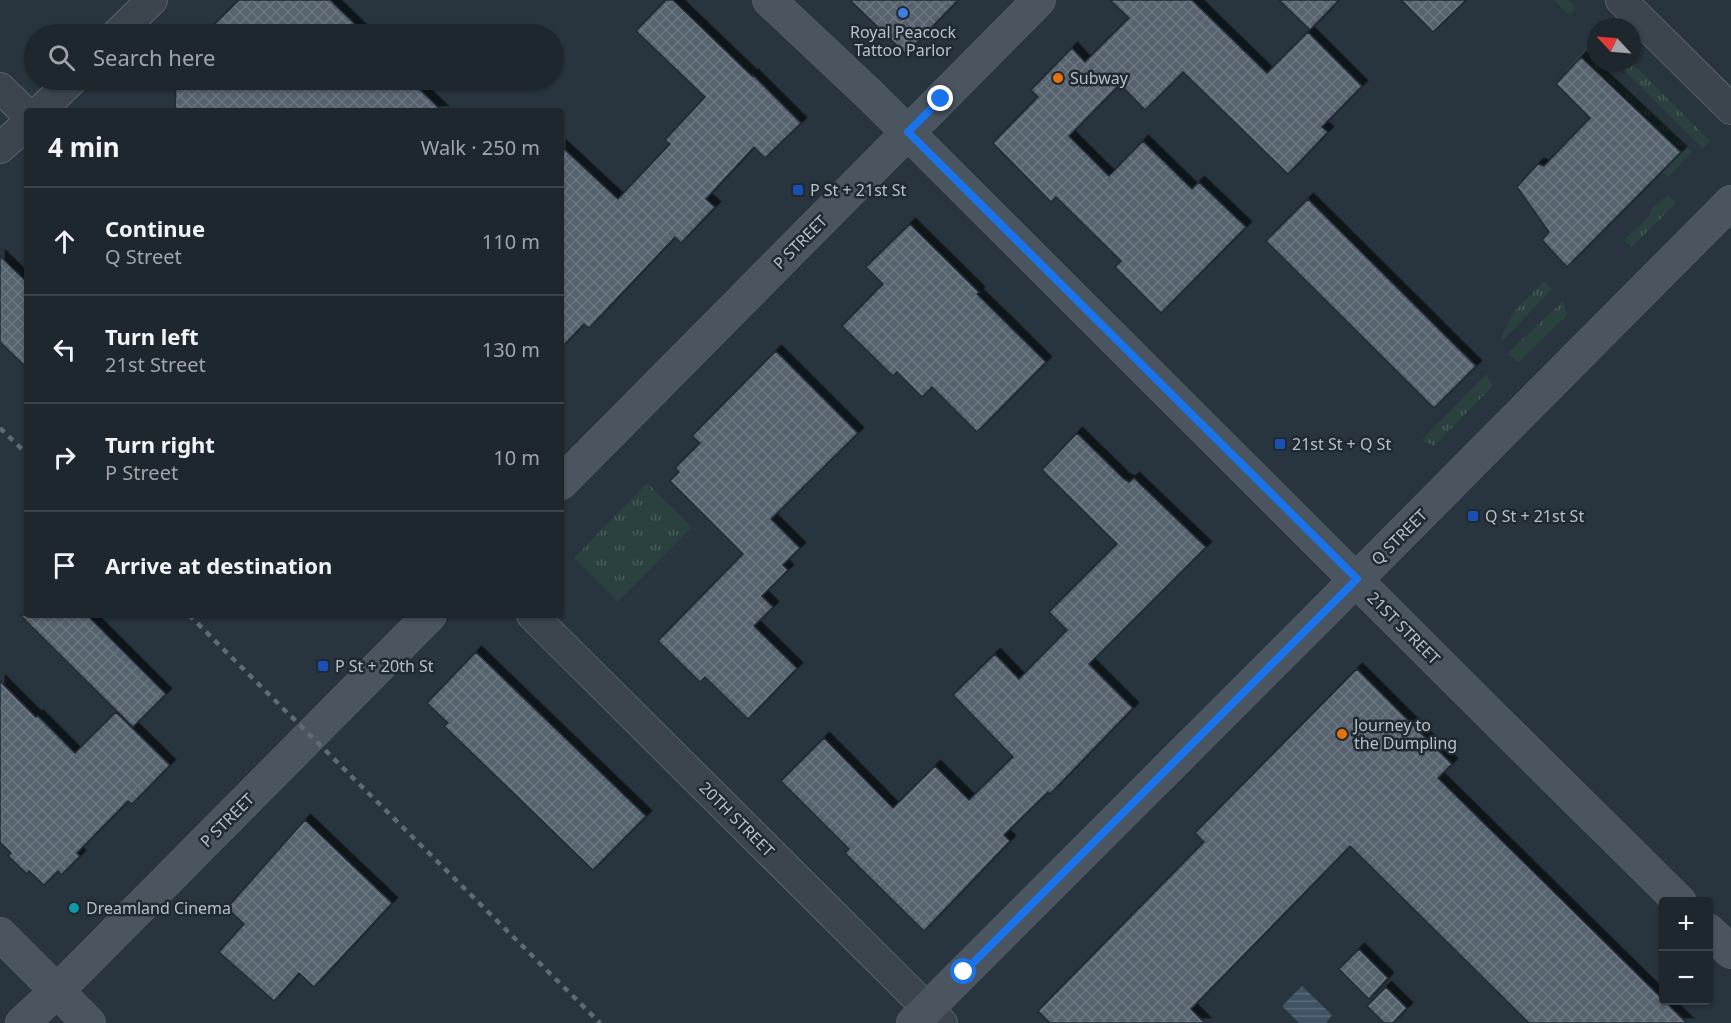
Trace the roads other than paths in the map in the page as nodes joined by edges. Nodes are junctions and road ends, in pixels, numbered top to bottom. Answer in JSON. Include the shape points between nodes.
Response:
{"nodes":[{"id":1,"x":152,"y":0,"type":"edge"},
{"id":2,"x":770,"y":0,"type":"edge"},
{"id":3,"x":1039,"y":0,"type":"edge"},
{"id":4,"x":1621,"y":0,"type":"edge"},
{"id":5,"x":127,"y":24,"type":"edge"},
{"id":6,"x":0,"y":88,"type":"edge"},
{"id":7,"x":62,"y":90,"type":"edge"},
{"id":8,"x":43,"y":108,"type":"edge"},
{"id":9,"x":1731,"y":109,"type":"edge"},
{"id":10,"x":24,"y":111,"type":"edge"},
{"id":11,"x":24,"y":127,"type":"edge"},
{"id":12,"x":908,"y":132,"type":"junction"},
{"id":13,"x":0,"y":148,"type":"edge"},
{"id":14,"x":1731,"y":202,"type":"edge"},
{"id":15,"x":564,"y":480,"type":"edge"},
{"id":16,"x":1357,"y":579,"type":"junction"},
{"id":17,"x":427,"y":618,"type":"edge"},
{"id":18,"x":535,"y":618,"type":"edge"},
{"id":19,"x":1675,"y":897,"type":"edge"},
{"id":20,"x":0,"y":934,"type":"edge"},
{"id":21,"x":1713,"y":935,"type":"edge"},
{"id":22,"x":1731,"y":952,"type":"edge"},
{"id":23,"x":57,"y":991,"type":"junction"},
{"id":24,"x":927,"y":1018,"type":"edge"},
{"id":25,"x":22,"y":1023,"type":"edge"},
{"id":26,"x":90,"y":1023,"type":"edge"}],
"edges":[{"from":1,"to":5,"type":"street"},
{"from":2,"to":12,"type":"main road","name":"21ST STREET"},
{"from":3,"to":12,"type":"main road","name":"P STREET"},
{"from":4,"to":9,"type":"street"},
{"from":6,"to":10,"type":"street"},
{"from":7,"to":8,"type":"street"},
{"from":11,"to":13,"type":"street"},
{"from":12,"to":15,"type":"main road","name":"P STREET"},
{"from":12,"to":16,"type":"main road","name":"21ST STREET"},
{"from":14,"to":16,"type":"main road","name":"Q STREET"},
{"from":16,"to":19,"type":"main road","name":"21ST STREET"},
{"from":16,"to":24,"type":"main road","name":"Q STREET"},
{"from":17,"to":23,"type":"main road","name":"P STREET"},
{"from":18,"to":24,"type":"street","name":"20TH STREET"},
{"from":20,"to":23,"type":"main road"},
{"from":21,"to":22,"type":"main road"},
{"from":23,"to":25,"type":"main road","name":"P STREET"},
{"from":23,"to":26,"type":"main road"}]}
